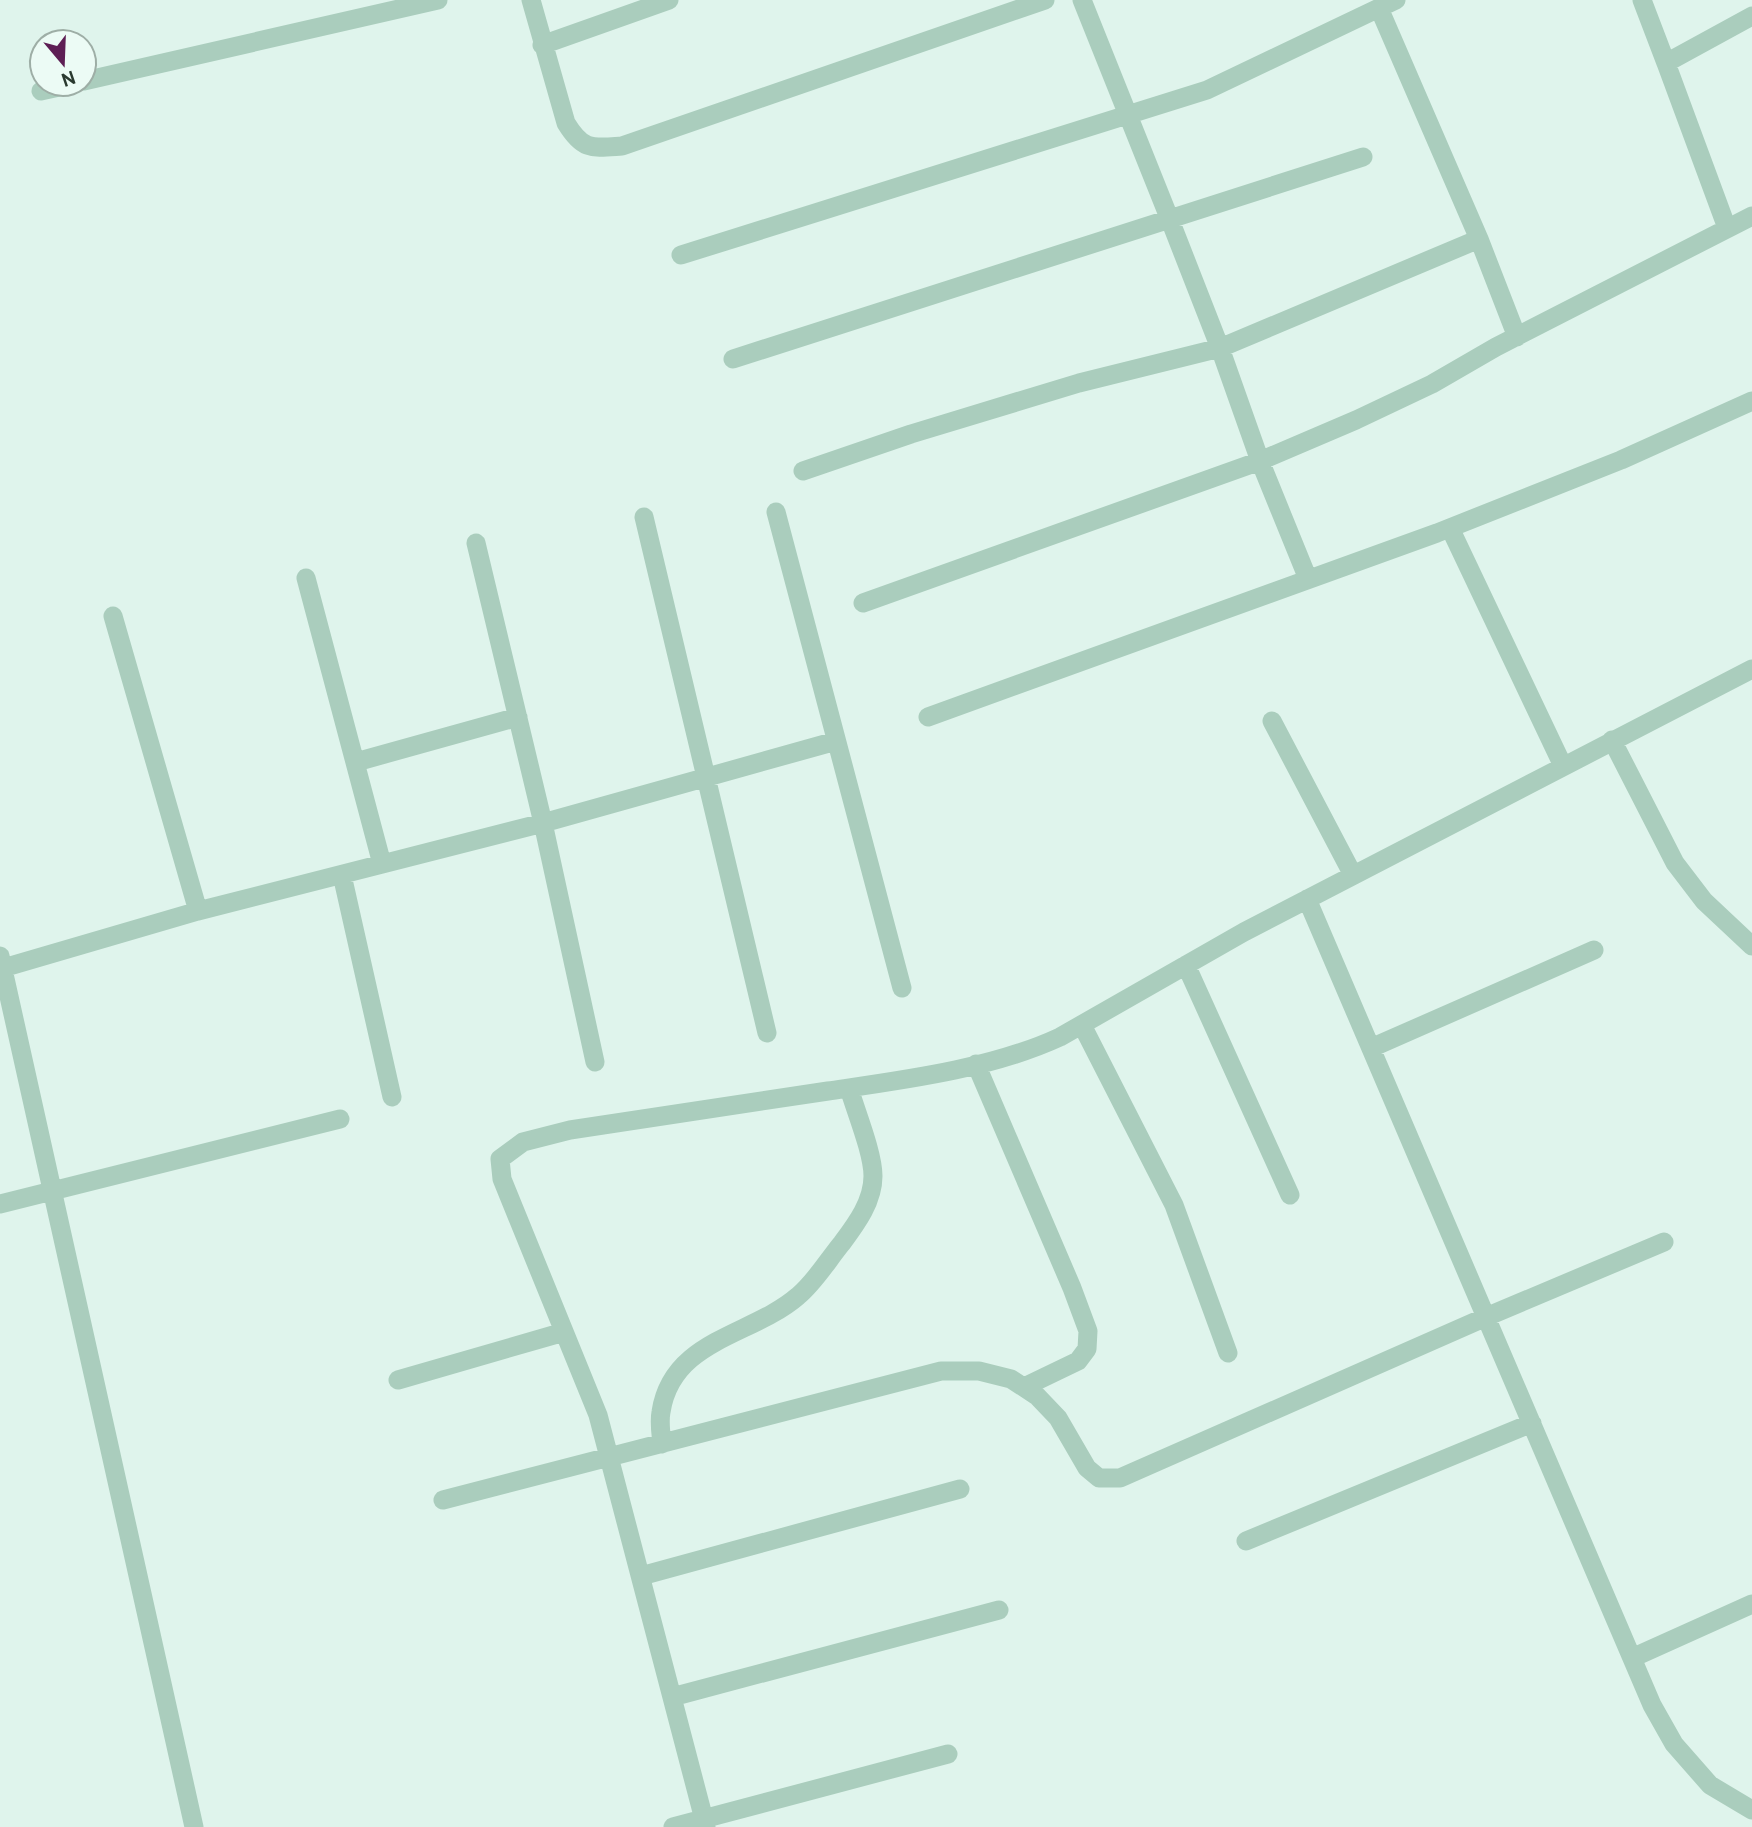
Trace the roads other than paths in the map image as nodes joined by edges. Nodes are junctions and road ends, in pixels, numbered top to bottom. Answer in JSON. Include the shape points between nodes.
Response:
{"nodes":[{"id":1,"x":439,"y":0,"type":"edge"},
{"id":2,"x":531,"y":0,"type":"edge"},
{"id":3,"x":669,"y":0,"type":"edge"},
{"id":4,"x":1045,"y":0,"type":"edge"},
{"id":5,"x":1082,"y":0,"type":"edge"},
{"id":6,"x":1642,"y":0,"type":"edge"},
{"id":7,"x":1387,"y":4,"type":"edge"},
{"id":8,"x":1752,"y":16,"type":"edge"},
{"id":9,"x":542,"y":45,"type":"junction"},
{"id":10,"x":1666,"y":62,"type":"junction"},
{"id":11,"x":98,"y":78,"type":"edge"},
{"id":12,"x":1128,"y":115,"type":"junction"},
{"id":13,"x":1363,"y":157,"type":"dead end"},
{"id":14,"x":1752,"y":216,"type":"edge"},
{"id":15,"x":1170,"y":220,"type":"junction"},
{"id":16,"x":1727,"y":228,"type":"junction"},
{"id":17,"x":1479,"y":239,"type":"junction"},
{"id":18,"x":681,"y":255,"type":"dead end"},
{"id":19,"x":1517,"y":337,"type":"junction"},
{"id":20,"x":1220,"y":348,"type":"junction"},
{"id":21,"x":733,"y":359,"type":"dead end"},
{"id":22,"x":1752,"y":401,"type":"edge"},
{"id":23,"x":1260,"y":461,"type":"junction"},
{"id":24,"x":803,"y":471,"type":"dead end"},
{"id":25,"x":776,"y":512,"type":"dead end"},
{"id":26,"x":644,"y":517,"type":"dead end"},
{"id":27,"x":1450,"y":528,"type":"junction"},
{"id":28,"x":476,"y":543,"type":"dead end"},
{"id":29,"x":306,"y":578,"type":"dead end"},
{"id":30,"x":1308,"y":579,"type":"junction"},
{"id":31,"x":863,"y":603,"type":"dead end"},
{"id":32,"x":113,"y":616,"type":"dead end"},
{"id":33,"x":1752,"y":669,"type":"edge"},
{"id":34,"x":518,"y":717,"type":"junction"},
{"id":35,"x":928,"y":717,"type":"dead end"},
{"id":36,"x":1272,"y":721,"type":"dead end"},
{"id":37,"x":1612,"y":740,"type":"junction"},
{"id":38,"x":836,"y":741,"type":"junction"},
{"id":39,"x":356,"y":762,"type":"junction"},
{"id":40,"x":1563,"y":766,"type":"junction"},
{"id":41,"x":706,"y":778,"type":"junction"},
{"id":42,"x":543,"y":823,"type":"junction"},
{"id":43,"x":382,"y":863,"type":"junction"},
{"id":44,"x":342,"y":875,"type":"junction"},
{"id":45,"x":1353,"y":875,"type":"junction"},
{"id":46,"x":1307,"y":899,"type":"junction"},
{"id":47,"x":198,"y":911,"type":"junction"},
{"id":48,"x":1752,"y":946,"type":"edge"},
{"id":49,"x":1594,"y":950,"type":"dead end"},
{"id":50,"x":2,"y":962,"type":"edge"},
{"id":51,"x":1186,"y":965,"type":"junction"},
{"id":52,"x":902,"y":988,"type":"dead end"},
{"id":53,"x":1082,"y":1025,"type":"junction"},
{"id":54,"x":767,"y":1032,"type":"dead end"},
{"id":55,"x":1371,"y":1048,"type":"junction"},
{"id":56,"x":595,"y":1062,"type":"dead end"},
{"id":57,"x":976,"y":1064,"type":"junction"},
{"id":58,"x":849,"y":1088,"type":"junction"},
{"id":59,"x":392,"y":1097,"type":"dead end"},
{"id":60,"x":340,"y":1119,"type":"dead end"},
{"id":61,"x":52,"y":1191,"type":"junction"},
{"id":62,"x":1290,"y":1195,"type":"dead end"},
{"id":63,"x":0,"y":1205,"type":"edge"},
{"id":64,"x":1664,"y":1242,"type":"dead end"},
{"id":65,"x":1486,"y":1317,"type":"junction"},
{"id":66,"x":564,"y":1332,"type":"junction"},
{"id":67,"x":1228,"y":1353,"type":"dead end"},
{"id":68,"x":398,"y":1380,"type":"dead end"},
{"id":69,"x":1024,"y":1387,"type":"junction"},
{"id":70,"x":1532,"y":1423,"type":"junction"},
{"id":71,"x":662,"y":1444,"type":"junction"},
{"id":72,"x":609,"y":1459,"type":"junction"},
{"id":73,"x":960,"y":1489,"type":"dead end"},
{"id":74,"x":443,"y":1500,"type":"dead end"},
{"id":75,"x":1246,"y":1541,"type":"dead end"},
{"id":76,"x":641,"y":1576,"type":"junction"},
{"id":77,"x":1752,"y":1604,"type":"edge"},
{"id":78,"x":999,"y":1609,"type":"dead end"},
{"id":79,"x":1632,"y":1658,"type":"junction"},
{"id":80,"x":672,"y":1697,"type":"junction"},
{"id":81,"x":948,"y":1754,"type":"dead end"},
{"id":82,"x":1752,"y":1811,"type":"edge"},
{"id":83,"x":705,"y":1823,"type":"edge"},
{"id":84,"x":194,"y":1827,"type":"edge"},
{"id":85,"x":673,"y":1827,"type":"edge"}],
"edges":[{"from":1,"to":11,"type":"street"},
{"from":2,"to":9,"type":"street"},
{"from":3,"to":9,"type":"street"},
{"from":4,"to":9,"type":"street","via":[[622,146],[593,148],[577,140],[566,123]]},
{"from":5,"to":12,"type":"street"},
{"from":6,"to":10,"type":"street"},
{"from":7,"to":12,"type":"street","via":[[1206,90]]},
{"from":7,"to":17,"type":"street"},
{"from":8,"to":10,"type":"street"},
{"from":10,"to":16,"type":"street"},
{"from":12,"to":15,"type":"street"},
{"from":12,"to":18,"type":"street"},
{"from":13,"to":15,"type":"street"},
{"from":14,"to":16,"type":"street"},
{"from":15,"to":20,"type":"street"},
{"from":15,"to":21,"type":"street"},
{"from":16,"to":19,"type":"street"},
{"from":17,"to":19,"type":"street"},
{"from":17,"to":20,"type":"street"},
{"from":19,"to":23,"type":"street","via":[[1421,389]]},
{"from":20,"to":23,"type":"street"},
{"from":20,"to":24,"type":"street","via":[[1067,386]]},
{"from":22,"to":27,"type":"street","via":[[1621,460]]},
{"from":23,"to":30,"type":"street"},
{"from":23,"to":31,"type":"street"},
{"from":25,"to":38,"type":"street"},
{"from":26,"to":41,"type":"street"},
{"from":27,"to":30,"type":"street"},
{"from":27,"to":40,"type":"street"},
{"from":28,"to":34,"type":"street"},
{"from":29,"to":39,"type":"street"},
{"from":30,"to":35,"type":"street"},
{"from":32,"to":47,"type":"street"},
{"from":33,"to":37,"type":"street"},
{"from":34,"to":39,"type":"street"},
{"from":34,"to":42,"type":"street"},
{"from":36,"to":45,"type":"street"},
{"from":37,"to":40,"type":"street"},
{"from":37,"to":48,"type":"street","via":[[1675,863],[1704,901]]},
{"from":38,"to":41,"type":"street"},
{"from":38,"to":52,"type":"street"},
{"from":39,"to":43,"type":"street"},
{"from":40,"to":45,"type":"street"},
{"from":41,"to":42,"type":"street"},
{"from":41,"to":54,"type":"street"},
{"from":42,"to":43,"type":"street"},
{"from":42,"to":56,"type":"street"},
{"from":43,"to":44,"type":"street"},
{"from":44,"to":47,"type":"street"},
{"from":44,"to":59,"type":"street"},
{"from":45,"to":46,"type":"street"},
{"from":46,"to":51,"type":"street"},
{"from":46,"to":55,"type":"street"},
{"from":47,"to":50,"type":"street"},
{"from":49,"to":55,"type":"street"},
{"from":50,"to":61,"type":"street"},
{"from":51,"to":53,"type":"street"},
{"from":51,"to":62,"type":"street"},
{"from":53,"to":57,"type":"street","via":[[1033,1050]]},
{"from":53,"to":67,"type":"street","via":[[1174,1205]]},
{"from":55,"to":65,"type":"street"},
{"from":57,"to":58,"type":"street"},
{"from":57,"to":69,"type":"street","via":[[1088,1331],[1087,1349],[1078,1361]]},
{"from":58,"to":66,"type":"street","via":[[570,1130],[509,1150],[500,1159],[502,1179]]},
{"from":58,"to":71,"type":"street","via":[[873,1175],[870,1200],[799,1296],[689,1358],[668,1387],[661,1413]]},
{"from":60,"to":61,"type":"street"},
{"from":61,"to":63,"type":"street"},
{"from":61,"to":84,"type":"street"},
{"from":64,"to":65,"type":"street"},
{"from":65,"to":69,"type":"street","via":[[1120,1478],[1099,1478],[1087,1468],[1058,1418]]},
{"from":65,"to":70,"type":"street"},
{"from":66,"to":68,"type":"street"},
{"from":66,"to":72,"type":"street"},
{"from":69,"to":71,"type":"street","via":[[979,1371],[941,1371]]},
{"from":70,"to":75,"type":"street"},
{"from":70,"to":79,"type":"street"},
{"from":71,"to":72,"type":"street"},
{"from":72,"to":74,"type":"street"},
{"from":72,"to":76,"type":"street"},
{"from":73,"to":76,"type":"street"},
{"from":76,"to":80,"type":"street"},
{"from":77,"to":79,"type":"street"},
{"from":78,"to":80,"type":"street"},
{"from":79,"to":82,"type":"street","via":[[1651,1705],[1674,1744],[1710,1785]]},
{"from":80,"to":83,"type":"street"},
{"from":81,"to":83,"type":"street"},
{"from":83,"to":85,"type":"street"}]}
